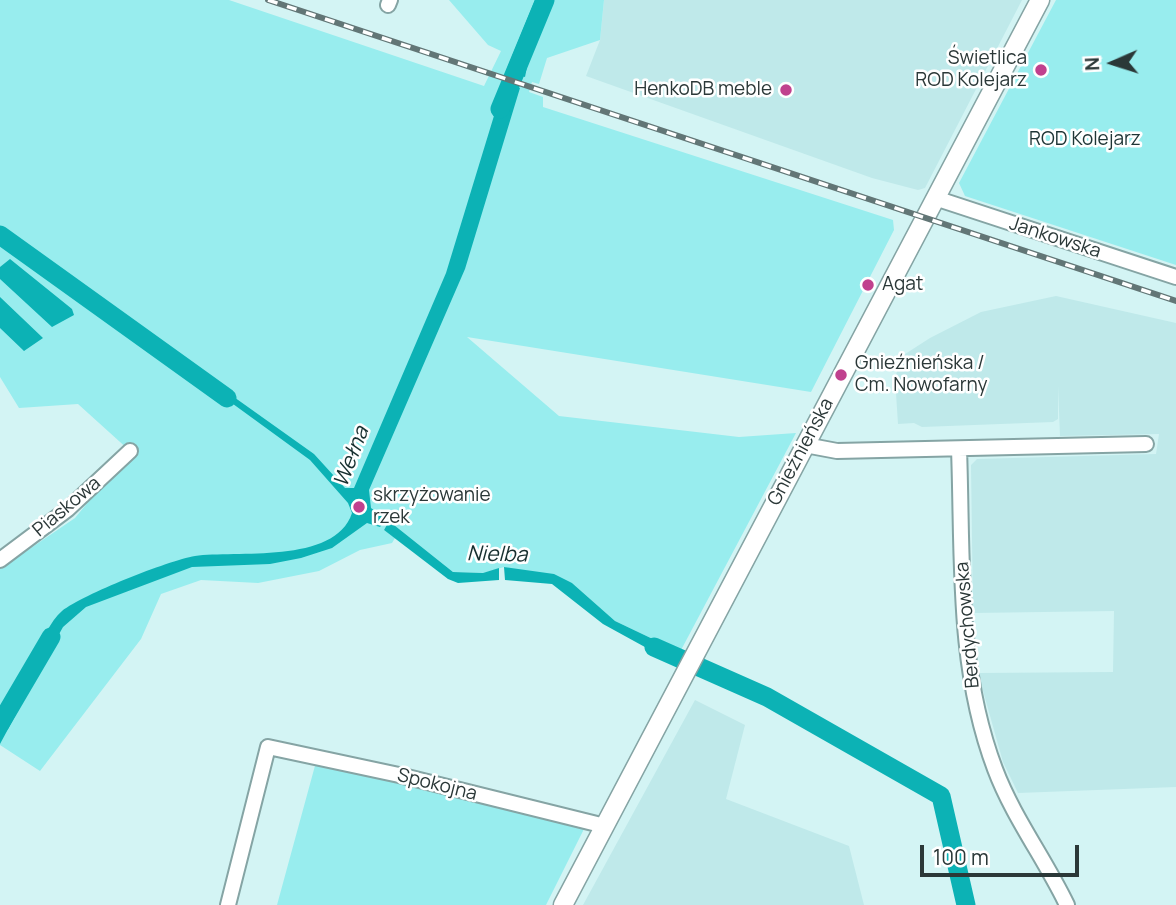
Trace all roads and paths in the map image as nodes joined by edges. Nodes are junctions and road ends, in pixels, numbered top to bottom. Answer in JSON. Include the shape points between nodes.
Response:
{"nodes":[{"id":1,"x":1040,"y":0,"type":"edge"},
{"id":2,"x":935,"y":198,"type":"junction"},
{"id":3,"x":1176,"y":277,"type":"edge"},
{"id":4,"x":1146,"y":444,"type":"dead end"},
{"id":5,"x":804,"y":445,"type":"junction"},
{"id":6,"x":959,"y":449,"type":"junction"},
{"id":7,"x":130,"y":451,"type":"dead end"},
{"id":8,"x":0,"y":560,"type":"edge"},
{"id":9,"x":605,"y":826,"type":"junction"},
{"id":10,"x":228,"y":905,"type":"edge"},
{"id":11,"x":563,"y":905,"type":"edge"},
{"id":12,"x":1067,"y":905,"type":"edge"}],
"edges":[{"from":1,"to":2,"type":"main road","name":"Gnieźnieńska"},
{"from":2,"to":3,"type":"street","name":"Jankowska"},
{"from":2,"to":5,"type":"main road","name":"Gnieźnieńska"},
{"from":4,"to":6,"type":"street"},
{"from":5,"to":6,"type":"street","via":[[837,451]]},
{"from":5,"to":9,"type":"main road","name":"Gnieźnieńska"},
{"from":6,"to":12,"type":"street","name":"Berdychowska","via":[[963,622],[978,716],[1005,791]]},
{"from":7,"to":8,"type":"street","name":"Piaskowa","via":[[68,509]]},
{"from":9,"to":10,"type":"street","name":"Spokojna","via":[[268,747]]},
{"from":9,"to":11,"type":"main road","name":"Gnieźnieńska"}]}
